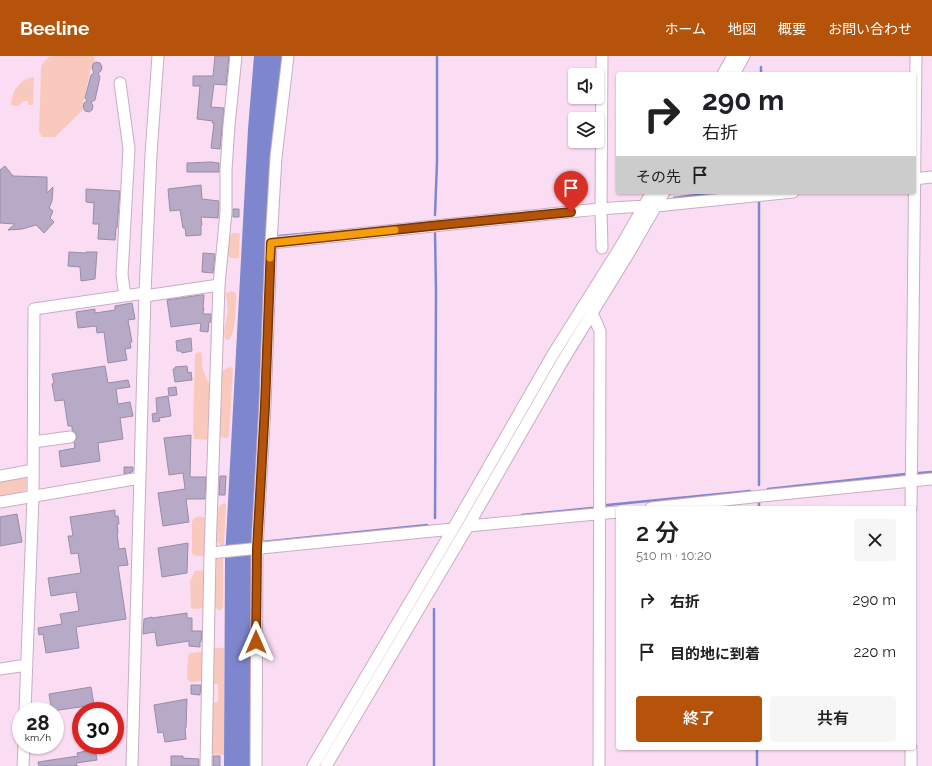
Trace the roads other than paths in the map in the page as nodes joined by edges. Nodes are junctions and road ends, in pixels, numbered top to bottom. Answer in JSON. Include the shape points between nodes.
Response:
{"nodes":[{"id":1,"x":158,"y":56,"type":"edge"},
{"id":2,"x":236,"y":56,"type":"edge"},
{"id":3,"x":288,"y":56,"type":"edge"},
{"id":4,"x":602,"y":56,"type":"edge"},
{"id":5,"x":733,"y":56,"type":"edge"},
{"id":6,"x":744,"y":56,"type":"edge"},
{"id":7,"x":916,"y":56,"type":"edge"},
{"id":8,"x":724,"y":72,"type":"edge"},
{"id":9,"x":735,"y":72,"type":"edge"},
{"id":10,"x":916,"y":72,"type":"edge"},
{"id":11,"x":120,"y":83,"type":"dead end"},
{"id":12,"x":932,"y":177,"type":"edge"},
{"id":13,"x":916,"y":179,"type":"edge"},
{"id":14,"x":651,"y":194,"type":"edge"},
{"id":15,"x":663,"y":194,"type":"edge"},
{"id":16,"x":773,"y":194,"type":"edge"},
{"id":17,"x":914,"y":194,"type":"edge"},
{"id":18,"x":643,"y":206,"type":"junction"},
{"id":19,"x":656,"y":206,"type":"junction"},
{"id":20,"x":601,"y":209,"type":"junction"},
{"id":21,"x":271,"y":243,"type":"junction"},
{"id":22,"x":602,"y":248,"type":"dead end"},
{"id":23,"x":219,"y":285,"type":"junction"},
{"id":24,"x":145,"y":294,"type":"junction"},
{"id":25,"x":125,"y":296,"type":"junction"},
{"id":26,"x":592,"y":313,"type":"junction"},
{"id":27,"x":70,"y":437,"type":"dead end"},
{"id":28,"x":33,"y":442,"type":"junction"},
{"id":29,"x":33,"y":470,"type":"junction"},
{"id":30,"x":0,"y":476,"type":"edge"},
{"id":31,"x":140,"y":478,"type":"junction"},
{"id":32,"x":932,"y":479,"type":"edge"},
{"id":33,"x":912,"y":481,"type":"junction"},
{"id":34,"x":33,"y":497,"type":"junction"},
{"id":35,"x":0,"y":502,"type":"edge"},
{"id":36,"x":668,"y":506,"type":"edge"},
{"id":37,"x":911,"y":506,"type":"edge"},
{"id":38,"x":616,"y":512,"type":"edge"},
{"id":39,"x":600,"y":514,"type":"junction"},
{"id":40,"x":468,"y":526,"type":"junction"},
{"id":41,"x":454,"y":529,"type":"junction"},
{"id":42,"x":257,"y":549,"type":"junction"},
{"id":43,"x":210,"y":552,"type":"junction"},
{"id":44,"x":27,"y":665,"type":"junction"},
{"id":45,"x":0,"y":669,"type":"edge"},
{"id":46,"x":25,"y":702,"type":"edge"},
{"id":47,"x":911,"y":750,"type":"edge"},
{"id":48,"x":24,"y":754,"type":"edge"},
{"id":49,"x":23,"y":766,"type":"edge"},
{"id":50,"x":132,"y":766,"type":"edge"},
{"id":51,"x":206,"y":766,"type":"edge"},
{"id":52,"x":256,"y":766,"type":"edge"},
{"id":53,"x":313,"y":766,"type":"edge"},
{"id":54,"x":326,"y":766,"type":"edge"},
{"id":55,"x":599,"y":766,"type":"edge"},
{"id":56,"x":911,"y":766,"type":"edge"}],
"edges":[{"from":1,"to":24,"type":"street"},
{"from":2,"to":23,"type":"street"},
{"from":3,"to":21,"type":"street","via":[[276,157]]},
{"from":4,"to":20,"type":"street"},
{"from":5,"to":8,"type":"street"},
{"from":6,"to":9,"type":"street"},
{"from":7,"to":10,"type":"street"},
{"from":11,"to":25,"type":"street","via":[[129,149],[122,274]]},
{"from":12,"to":13,"type":"street"},
{"from":14,"to":18,"type":"street"},
{"from":15,"to":19,"type":"street"},
{"from":16,"to":19,"type":"street"},
{"from":17,"to":33,"type":"street"},
{"from":18,"to":19,"type":"street"},
{"from":18,"to":20,"type":"street"},
{"from":18,"to":41,"type":"street","via":[[552,356]]},
{"from":19,"to":26,"type":"street"},
{"from":20,"to":21,"type":"street"},
{"from":20,"to":22,"type":"street"},
{"from":21,"to":42,"type":"street"},
{"from":23,"to":24,"type":"street"},
{"from":23,"to":43,"type":"street"},
{"from":24,"to":25,"type":"street"},
{"from":24,"to":31,"type":"street"},
{"from":25,"to":28,"type":"street","via":[[34,309]]},
{"from":26,"to":39,"type":"street","via":[[600,330]]},
{"from":26,"to":40,"type":"street"},
{"from":27,"to":28,"type":"street"},
{"from":28,"to":29,"type":"street"},
{"from":29,"to":30,"type":"street"},
{"from":29,"to":34,"type":"street"},
{"from":31,"to":34,"type":"street"},
{"from":31,"to":50,"type":"street"},
{"from":32,"to":33,"type":"street"},
{"from":33,"to":36,"type":"street"},
{"from":33,"to":37,"type":"street"},
{"from":34,"to":35,"type":"street"},
{"from":34,"to":44,"type":"street"},
{"from":38,"to":39,"type":"street"},
{"from":39,"to":40,"type":"street"},
{"from":39,"to":55,"type":"street"},
{"from":40,"to":54,"type":"street"},
{"from":41,"to":42,"type":"street"},
{"from":41,"to":53,"type":"street"},
{"from":42,"to":43,"type":"street"},
{"from":42,"to":52,"type":"street"},
{"from":43,"to":51,"type":"street"},
{"from":44,"to":45,"type":"street"},
{"from":44,"to":46,"type":"street"},
{"from":47,"to":56,"type":"street"},
{"from":48,"to":49,"type":"street"}]}
